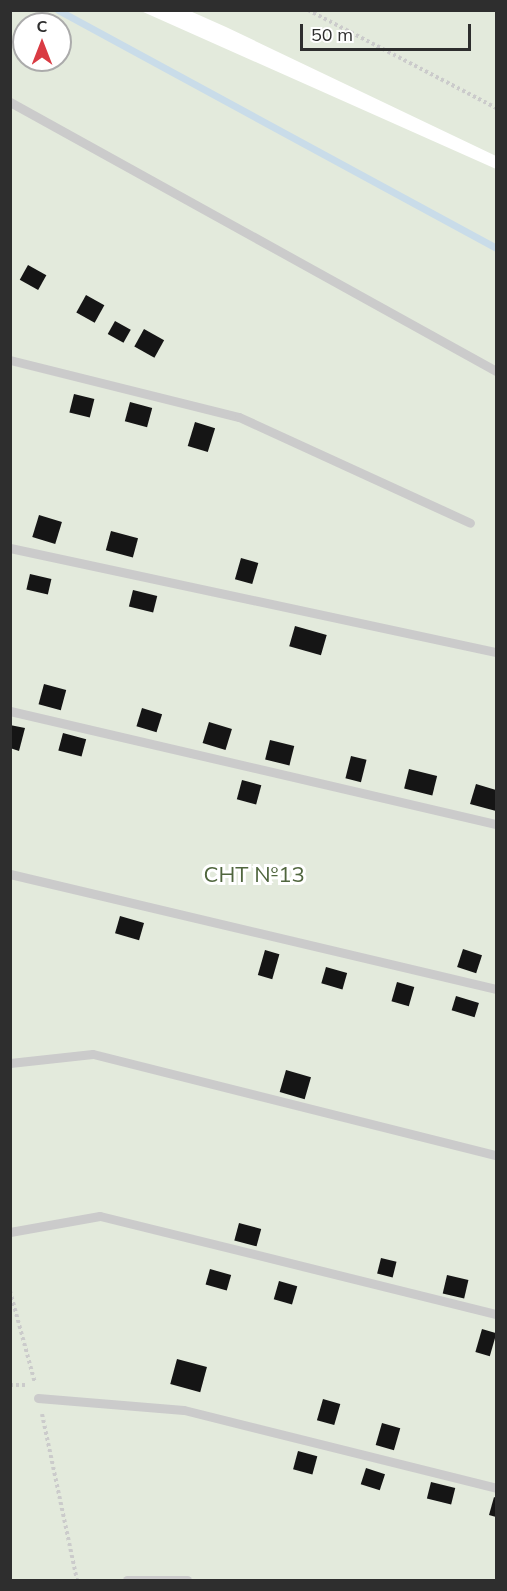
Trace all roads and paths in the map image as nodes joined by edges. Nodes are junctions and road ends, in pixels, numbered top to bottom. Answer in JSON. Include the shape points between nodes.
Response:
{"nodes":[{"id":1,"x":308,"y":10,"type":"edge"},
{"id":2,"x":10,"y":102,"type":"edge"},
{"id":3,"x":496,"y":108,"type":"edge"},
{"id":4,"x":10,"y":360,"type":"edge"},
{"id":5,"x":496,"y":371,"type":"edge"},
{"id":6,"x":470,"y":522,"type":"dead end"},
{"id":7,"x":10,"y":548,"type":"edge"},
{"id":8,"x":496,"y":652,"type":"edge"},
{"id":9,"x":10,"y":711,"type":"edge"},
{"id":10,"x":496,"y":824,"type":"edge"},
{"id":11,"x":10,"y":874,"type":"edge"},
{"id":12,"x":496,"y":990,"type":"edge"},
{"id":13,"x":10,"y":1063,"type":"edge"},
{"id":14,"x":496,"y":1155,"type":"edge"},
{"id":15,"x":10,"y":1232,"type":"edge"},
{"id":16,"x":10,"y":1291,"type":"edge"},
{"id":17,"x":496,"y":1314,"type":"edge"},
{"id":18,"x":10,"y":1385,"type":"edge"},
{"id":19,"x":35,"y":1385,"type":"junction"},
{"id":20,"x":38,"y":1398,"type":"junction"},
{"id":21,"x":496,"y":1488,"type":"edge"},
{"id":22,"x":77,"y":1581,"type":"edge"},
{"id":23,"x":127,"y":1581,"type":"edge"},
{"id":24,"x":187,"y":1581,"type":"edge"}],
"edges":[{"from":1,"to":3,"type":"path"},
{"from":2,"to":5,"type":"lane"},
{"from":4,"to":6,"type":"lane","via":[[239,417]]},
{"from":7,"to":8,"type":"lane"},
{"from":9,"to":10,"type":"lane"},
{"from":11,"to":12,"type":"lane"},
{"from":13,"to":14,"type":"lane","via":[[93,1054]]},
{"from":15,"to":17,"type":"lane","via":[[100,1216]]},
{"from":16,"to":19,"type":"path"},
{"from":18,"to":19,"type":"path"},
{"from":19,"to":20,"type":"path"},
{"from":20,"to":21,"type":"lane","via":[[184,1410]]},
{"from":20,"to":22,"type":"path"},
{"from":23,"to":24,"type":"lane"}]}
